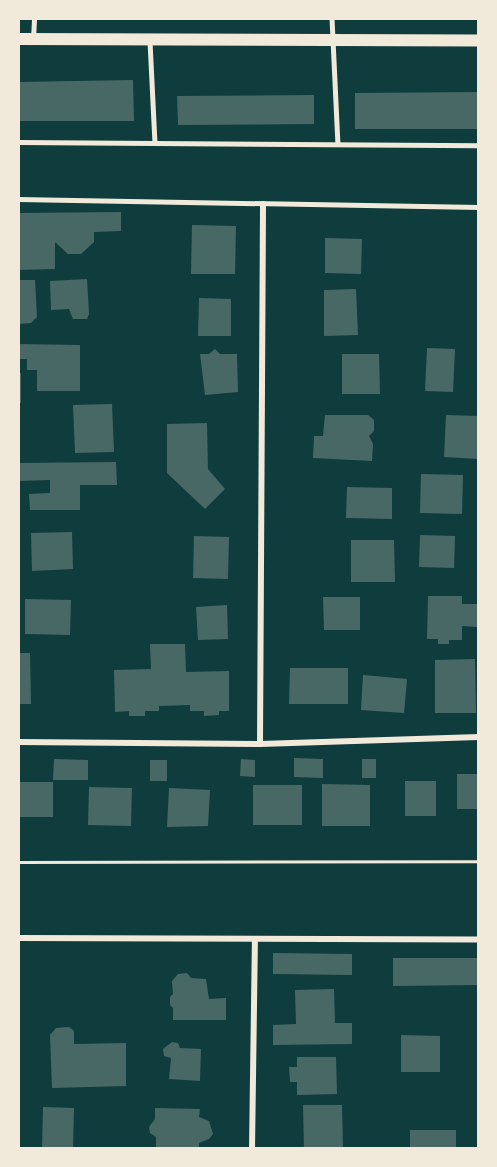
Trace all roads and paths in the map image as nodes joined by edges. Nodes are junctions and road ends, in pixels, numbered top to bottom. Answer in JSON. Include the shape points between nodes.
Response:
{"nodes":[{"id":1,"x":34,"y":18,"type":"edge"},
{"id":2,"x":332,"y":18,"type":"edge"},
{"id":3,"x":18,"y":39,"type":"edge"},
{"id":4,"x":33,"y":39,"type":"junction"},
{"id":5,"x":150,"y":39,"type":"junction"},
{"id":6,"x":332,"y":40,"type":"junction"},
{"id":7,"x":479,"y":41,"type":"edge"},
{"id":8,"x":18,"y":142,"type":"edge"},
{"id":9,"x":155,"y":143,"type":"junction"},
{"id":10,"x":338,"y":144,"type":"junction"},
{"id":11,"x":479,"y":145,"type":"edge"},
{"id":12,"x":18,"y":199,"type":"edge"},
{"id":13,"x":263,"y":204,"type":"junction"},
{"id":14,"x":479,"y":207,"type":"edge"},
{"id":15,"x":479,"y":737,"type":"edge"},
{"id":16,"x":18,"y":742,"type":"edge"},
{"id":17,"x":260,"y":744,"type":"junction"},
{"id":18,"x":479,"y":861,"type":"edge"},
{"id":19,"x":18,"y":862,"type":"edge"},
{"id":20,"x":18,"y":938,"type":"edge"},
{"id":21,"x":255,"y":940,"type":"junction"},
{"id":22,"x":479,"y":940,"type":"edge"},
{"id":23,"x":252,"y":1149,"type":"edge"}],
"edges":[{"from":1,"to":4,"type":"lane"},
{"from":2,"to":6,"type":"lane"},
{"from":3,"to":4,"type":"main road"},
{"from":4,"to":5,"type":"main road"},
{"from":5,"to":6,"type":"main road"},
{"from":5,"to":9,"type":"lane"},
{"from":6,"to":7,"type":"main road"},
{"from":6,"to":10,"type":"lane"},
{"from":8,"to":9,"type":"lane"},
{"from":9,"to":10,"type":"lane"},
{"from":10,"to":11,"type":"lane"},
{"from":12,"to":13,"type":"lane"},
{"from":13,"to":14,"type":"lane"},
{"from":13,"to":17,"type":"street"},
{"from":15,"to":17,"type":"street"},
{"from":16,"to":17,"type":"street"},
{"from":18,"to":19,"type":"path"},
{"from":20,"to":21,"type":"street"},
{"from":21,"to":22,"type":"street"},
{"from":21,"to":23,"type":"street"}]}
